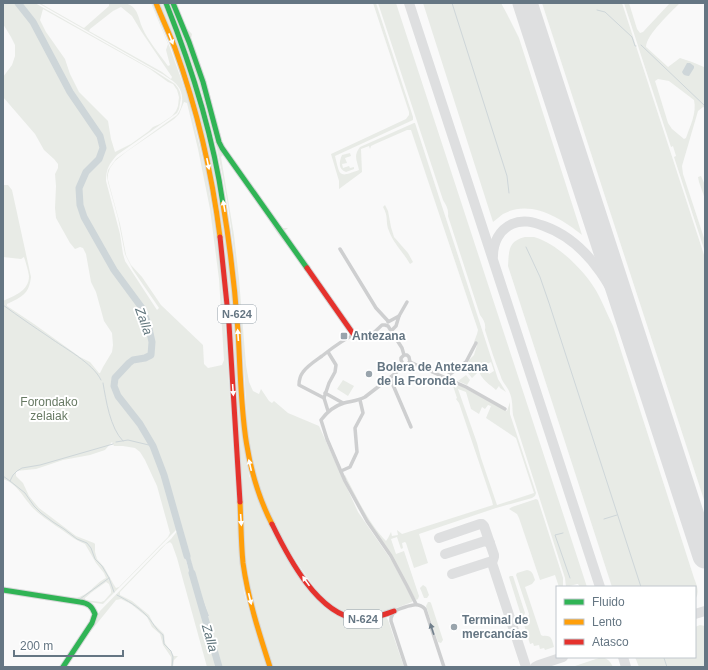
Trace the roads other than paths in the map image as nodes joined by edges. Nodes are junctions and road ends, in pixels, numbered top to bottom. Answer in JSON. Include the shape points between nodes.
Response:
{"nodes":[{"id":1,"x":156,"y":3,"type":"edge"},
{"id":2,"x":166,"y":3,"type":"edge"},
{"id":3,"x":173,"y":3,"type":"edge"},
{"id":4,"x":340,"y":249,"type":"dead end"},
{"id":5,"x":407,"y":302,"type":"dead end"},
{"id":6,"x":399,"y":316,"type":"junction"},
{"id":7,"x":387,"y":323,"type":"junction"},
{"id":8,"x":391,"y":330,"type":"junction"},
{"id":9,"x":354,"y":334,"type":"junction"},
{"id":10,"x":476,"y":343,"type":"dead end"},
{"id":11,"x":328,"y":352,"type":"junction"},
{"id":12,"x":404,"y":355,"type":"junction"},
{"id":13,"x":410,"y":362,"type":"junction"},
{"id":14,"x":403,"y":364,"type":"junction"},
{"id":15,"x":446,"y":377,"type":"junction"},
{"id":16,"x":390,"y":378,"type":"junction"},
{"id":17,"x":326,"y":393,"type":"junction"},
{"id":18,"x":324,"y":398,"type":"junction"},
{"id":19,"x":360,"y":400,"type":"junction"},
{"id":20,"x":343,"y":403,"type":"junction"},
{"id":21,"x":505,"y":409,"type":"dead end"},
{"id":22,"x":328,"y":411,"type":"junction"},
{"id":23,"x":411,"y":427,"type":"dead end"},
{"id":24,"x":341,"y":471,"type":"junction"},
{"id":25,"x":3,"y":590,"type":"edge"},
{"id":26,"x":416,"y":604,"type":"junction"},
{"id":27,"x":394,"y":611,"type":"junction"},
{"id":28,"x":62,"y":667,"type":"edge"},
{"id":29,"x":270,"y":667,"type":"edge"},
{"id":30,"x":406,"y":667,"type":"edge"},
{"id":31,"x":444,"y":667,"type":"edge"}],
"edges":[{"from":1,"to":29,"type":"main road","number":"N-624","one_way":true,"via":[[181,65],[195,109],[212,182],[228,315],[243,561],[250,599]]},
{"from":27,"to":2,"type":"main road","number":"N-624","one_way":true,"via":[[361,619],[343,615],[328,606],[312,589],[281,543],[256,490],[245,438],[226,215],[203,107]]},
{"from":3,"to":9,"type":"main road","via":[[199,70],[222,148]]},
{"from":4,"to":7,"type":"street"},
{"from":5,"to":6,"type":"street"},
{"from":6,"to":7,"type":"street"},
{"from":6,"to":8,"type":"street","via":[[396,326]]},
{"from":7,"to":8,"type":"street"},
{"from":7,"to":9,"type":"street","via":[[366,340],[357,338]]},
{"from":8,"to":12,"type":"street"},
{"from":9,"to":11,"type":"street"},
{"from":10,"to":15,"type":"street","via":[[466,362]]},
{"from":11,"to":17,"type":"street","via":[[336,365],[336,372]]},
{"from":11,"to":18,"type":"street","via":[[309,366],[299,380],[299,384]]},
{"from":12,"to":13,"type":"street","via":[[409,357]]},
{"from":12,"to":14,"type":"street","via":[[401,358]]},
{"from":13,"to":14,"type":"street"},
{"from":13,"to":15,"type":"street"},
{"from":14,"to":16,"type":"street"},
{"from":15,"to":21,"type":"street"},
{"from":16,"to":19,"type":"street"},
{"from":16,"to":23,"type":"street"},
{"from":17,"to":18,"type":"street"},
{"from":17,"to":20,"type":"street"},
{"from":18,"to":22,"type":"street"},
{"from":19,"to":20,"type":"street"},
{"from":19,"to":24,"type":"street","via":[[363,412],[355,428],[357,452],[350,467]]},
{"from":20,"to":22,"type":"street"},
{"from":22,"to":24,"type":"street","via":[[321,420]]},
{"from":24,"to":26,"type":"street"},
{"from":25,"to":28,"type":"main road","via":[[87,603],[91,607],[95,614],[92,623]]},
{"from":26,"to":27,"type":"street"},
{"from":31,"to":26,"type":"street","one_way":true,"via":[[425,609],[422,605]]},
{"from":27,"to":30,"type":"street","via":[[391,621]]}]}
